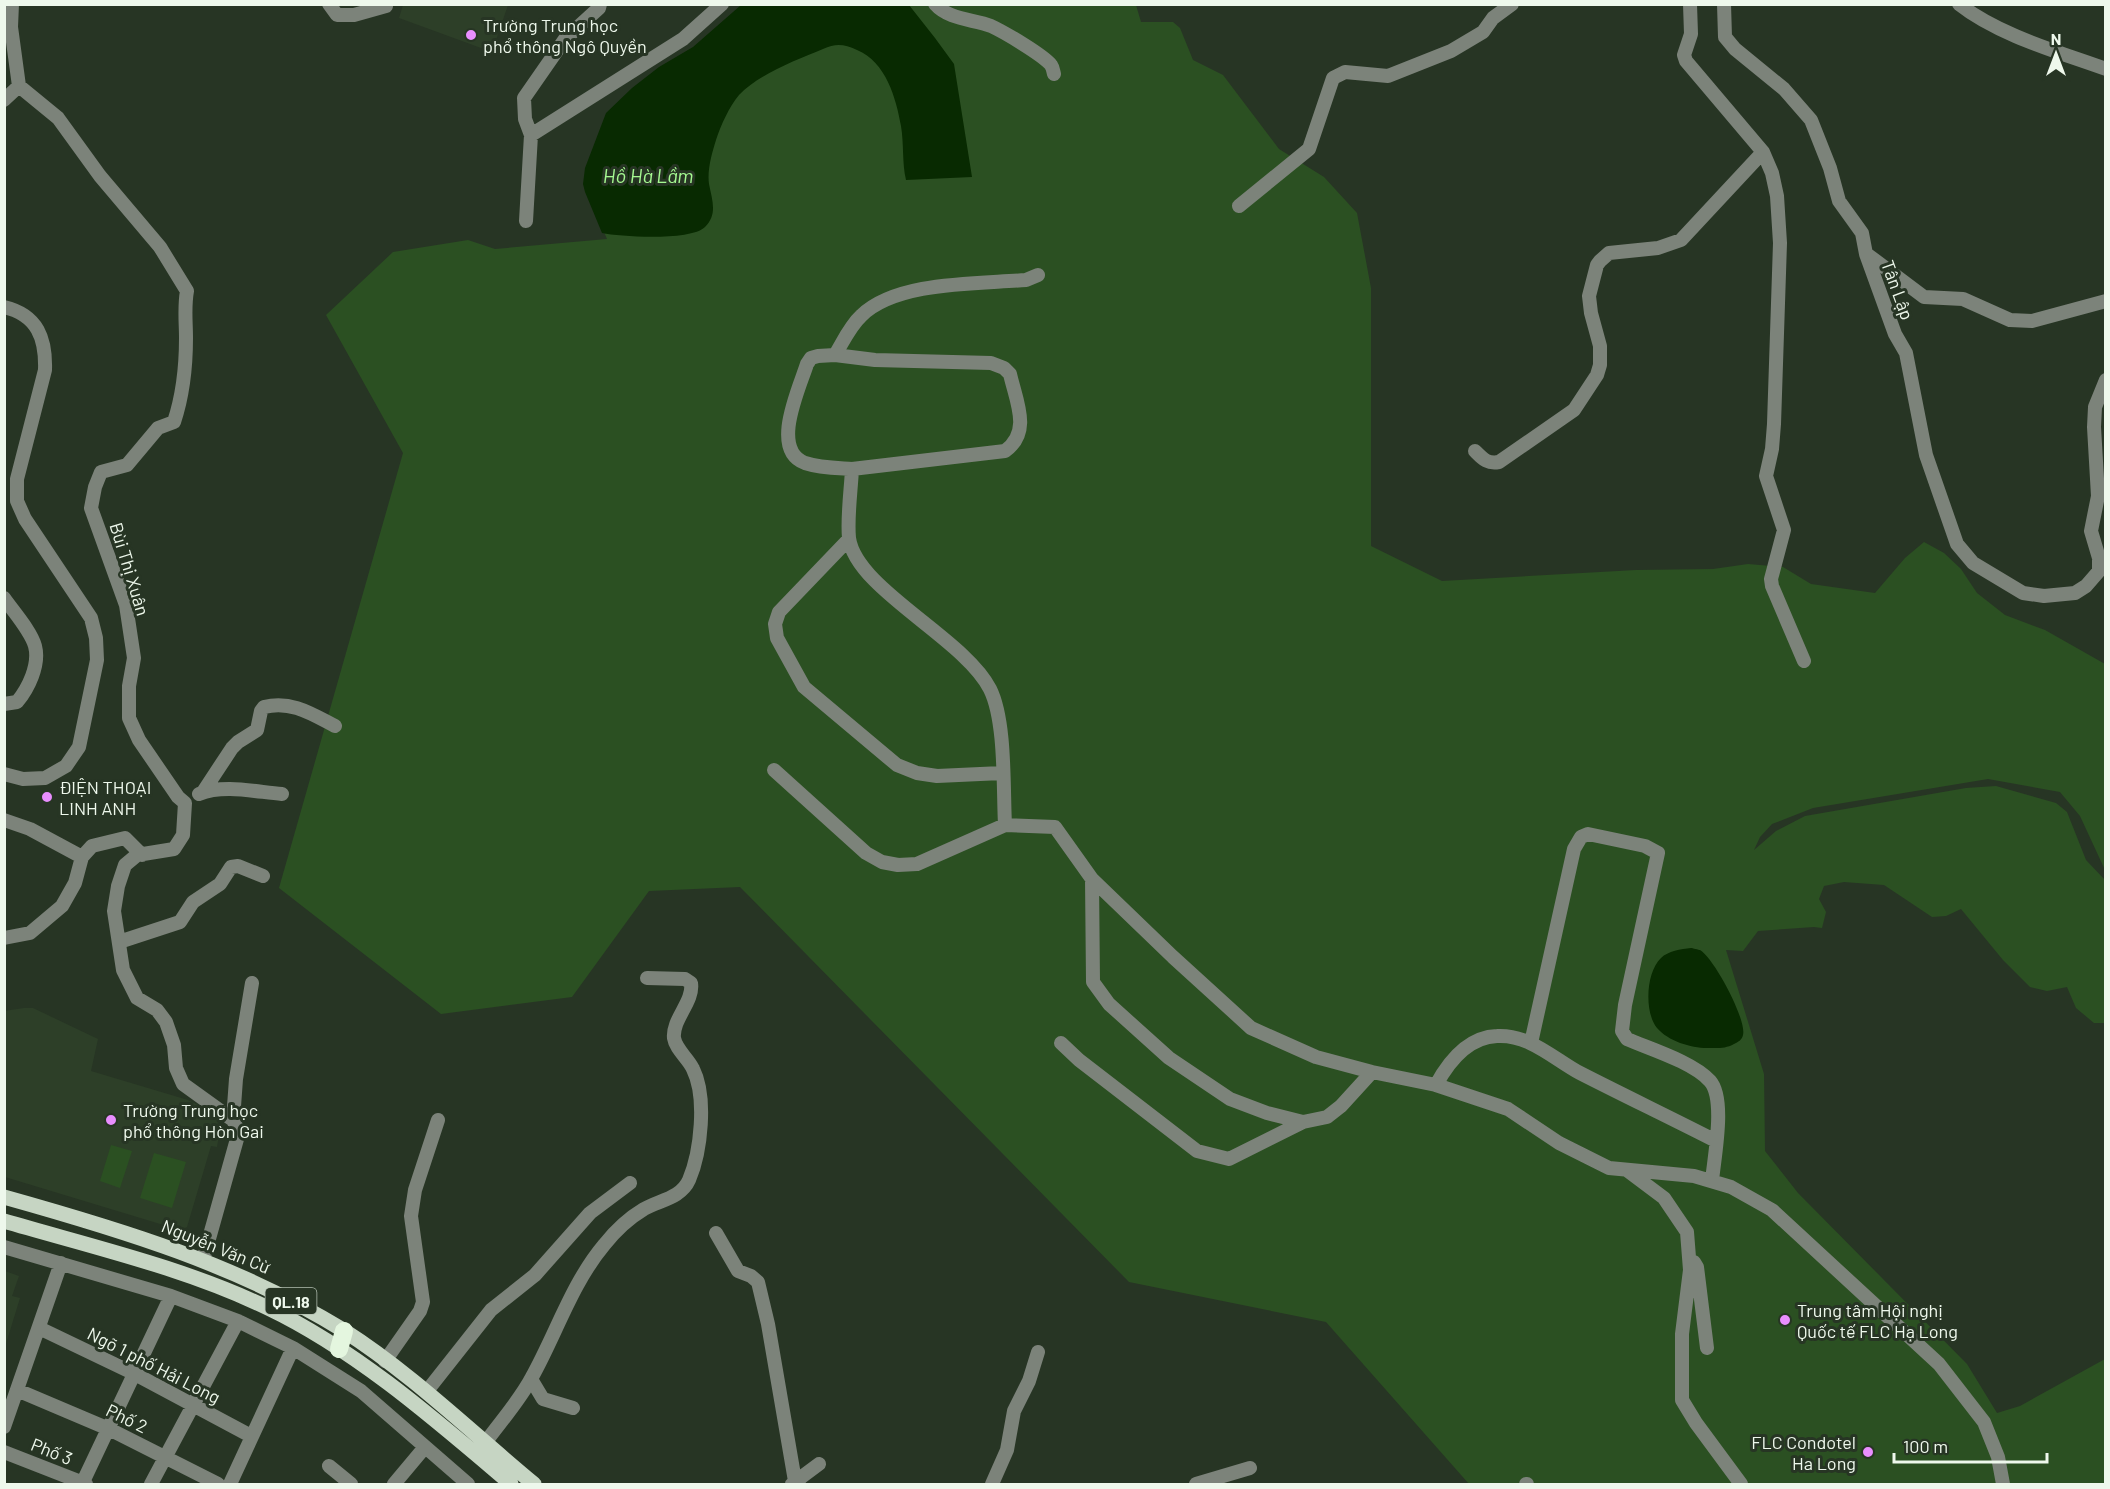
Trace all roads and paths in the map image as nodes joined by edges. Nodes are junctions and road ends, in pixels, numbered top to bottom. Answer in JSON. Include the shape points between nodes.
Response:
{"nodes":[{"id":1,"x":12,"y":4,"type":"edge"},
{"id":2,"x":328,"y":4,"type":"edge"},
{"id":3,"x":600,"y":4,"type":"edge"},
{"id":4,"x":722,"y":4,"type":"edge"},
{"id":5,"x":935,"y":4,"type":"edge"},
{"id":6,"x":1512,"y":4,"type":"edge"},
{"id":7,"x":1690,"y":4,"type":"edge"},
{"id":8,"x":1724,"y":4,"type":"edge"},
{"id":9,"x":1959,"y":4,"type":"edge"},
{"id":10,"x":386,"y":6,"type":"edge"},
{"id":11,"x":2106,"y":69,"type":"edge"},
{"id":12,"x":1054,"y":74,"type":"dead end"},
{"id":13,"x":19,"y":86,"type":"junction"},
{"id":14,"x":4,"y":100,"type":"edge"},
{"id":15,"x":531,"y":135,"type":"junction"},
{"id":16,"x":1763,"y":152,"type":"junction"},
{"id":17,"x":1239,"y":206,"type":"dead end"},
{"id":18,"x":526,"y":221,"type":"dead end"},
{"id":19,"x":1866,"y":254,"type":"junction"},
{"id":20,"x":1038,"y":275,"type":"dead end"},
{"id":21,"x":2106,"y":301,"type":"edge"},
{"id":22,"x":4,"y":307,"type":"edge"},
{"id":23,"x":835,"y":355,"type":"junction"},
{"id":24,"x":2106,"y":380,"type":"edge"},
{"id":25,"x":1475,"y":450,"type":"dead end"},
{"id":26,"x":852,"y":469,"type":"junction"},
{"id":27,"x":849,"y":539,"type":"junction"},
{"id":28,"x":4,"y":598,"type":"edge"},
{"id":29,"x":1804,"y":661,"type":"dead end"},
{"id":30,"x":4,"y":704,"type":"edge"},
{"id":31,"x":335,"y":726,"type":"dead end"},
{"id":32,"x":774,"y":770,"type":"dead end"},
{"id":33,"x":1002,"y":773,"type":"junction"},
{"id":34,"x":4,"y":774,"type":"edge"},
{"id":35,"x":203,"y":792,"type":"junction"},
{"id":36,"x":282,"y":794,"type":"dead end"},
{"id":37,"x":185,"y":803,"type":"junction"},
{"id":38,"x":4,"y":820,"type":"edge"},
{"id":39,"x":1005,"y":825,"type":"junction"},
{"id":40,"x":142,"y":855,"type":"junction"},
{"id":41,"x":82,"y":857,"type":"junction"},
{"id":42,"x":263,"y":876,"type":"dead end"},
{"id":43,"x":1092,"y":879,"type":"junction"},
{"id":44,"x":4,"y":938,"type":"edge"},
{"id":45,"x":119,"y":942,"type":"junction"},
{"id":46,"x":647,"y":978,"type":"dead end"},
{"id":47,"x":252,"y":983,"type":"dead end"},
{"id":48,"x":1061,"y":1042,"type":"dead end"},
{"id":49,"x":1531,"y":1043,"type":"junction"},
{"id":50,"x":1372,"y":1072,"type":"junction"},
{"id":51,"x":1436,"y":1085,"type":"junction"},
{"id":52,"x":233,"y":1120,"type":"junction"},
{"id":53,"x":438,"y":1120,"type":"dead end"},
{"id":54,"x":1304,"y":1122,"type":"junction"},
{"id":55,"x":1716,"y":1141,"type":"junction"},
{"id":56,"x":1627,"y":1170,"type":"junction"},
{"id":57,"x":1712,"y":1181,"type":"junction"},
{"id":58,"x":630,"y":1183,"type":"dead end"},
{"id":59,"x":4,"y":1197,"type":"edge"},
{"id":60,"x":4,"y":1221,"type":"edge"},
{"id":61,"x":716,"y":1233,"type":"dead end"},
{"id":62,"x":4,"y":1247,"type":"edge"},
{"id":63,"x":1689,"y":1256,"type":"junction"},
{"id":64,"x":203,"y":1260,"type":"junction"},
{"id":65,"x":61,"y":1263,"type":"junction"},
{"id":66,"x":171,"y":1296,"type":"junction"},
{"id":67,"x":238,"y":1321,"type":"junction"},
{"id":68,"x":39,"y":1328,"type":"junction"},
{"id":69,"x":344,"y":1331,"type":"junction"},
{"id":70,"x":293,"y":1348,"type":"junction"},
{"id":71,"x":1707,"y":1348,"type":"dead end"},
{"id":72,"x":339,"y":1349,"type":"junction"},
{"id":73,"x":1038,"y":1352,"type":"dead end"},
{"id":74,"x":385,"y":1361,"type":"junction"},
{"id":75,"x":135,"y":1374,"type":"junction"},
{"id":76,"x":531,"y":1379,"type":"junction"},
{"id":77,"x":17,"y":1390,"type":"junction"},
{"id":78,"x":427,"y":1391,"type":"junction"},
{"id":79,"x":194,"y":1404,"type":"junction"},
{"id":80,"x":573,"y":1408,"type":"dead end"},
{"id":81,"x":4,"y":1427,"type":"edge"},
{"id":82,"x":109,"y":1429,"type":"junction"},
{"id":83,"x":251,"y":1436,"type":"junction"},
{"id":84,"x":485,"y":1443,"type":"junction"},
{"id":85,"x":425,"y":1448,"type":"junction"},
{"id":86,"x":4,"y":1452,"type":"edge"},
{"id":87,"x":164,"y":1457,"type":"junction"},
{"id":88,"x":819,"y":1464,"type":"dead end"},
{"id":89,"x":329,"y":1467,"type":"dead end"},
{"id":90,"x":1250,"y":1468,"type":"dead end"},
{"id":91,"x":796,"y":1483,"type":"edge"},
{"id":92,"x":84,"y":1484,"type":"edge"},
{"id":93,"x":151,"y":1485,"type":"edge"},
{"id":94,"x":218,"y":1485,"type":"edge"},
{"id":95,"x":230,"y":1485,"type":"edge"},
{"id":96,"x":351,"y":1485,"type":"edge"},
{"id":97,"x":394,"y":1485,"type":"edge"},
{"id":98,"x":468,"y":1485,"type":"edge"},
{"id":99,"x":511,"y":1485,"type":"edge"},
{"id":100,"x":534,"y":1485,"type":"edge"},
{"id":101,"x":992,"y":1485,"type":"edge"},
{"id":102,"x":1196,"y":1485,"type":"edge"},
{"id":103,"x":1741,"y":1485,"type":"edge"},
{"id":104,"x":2002,"y":1485,"type":"edge"}],
"edges":[{"from":1,"to":13,"type":"street"},
{"from":2,"to":10,"type":"street","via":[[338,15]]},
{"from":3,"to":15,"type":"street","via":[[565,39],[524,98]]},
{"from":4,"to":15,"type":"street","via":[[683,39]]},
{"from":5,"to":12,"type":"street","via":[[941,11],[1004,33],[1050,64]]},
{"from":6,"to":17,"type":"street","via":[[1493,18],[1483,32],[1450,51],[1388,76],[1345,72],[1333,78],[1309,149]]},
{"from":7,"to":16,"type":"street","via":[[1691,34],[1684,55],[1686,61]]},
{"from":8,"to":19,"type":"street","name":"Tân Lập","via":[[1725,37],[1735,50],[1784,89],[1811,120],[1839,201],[1862,233]]},
{"from":9,"to":11,"type":"street","via":[[2018,37]]},
{"from":13,"to":14,"type":"street"},
{"from":13,"to":37,"type":"street","name":"Bùi Thị Xuân","via":[[58,118],[100,176],[160,247],[187,291],[182,398],[174,423],[158,428],[127,465],[101,472],[91,508],[126,605],[134,658],[129,718],[139,740]]},
{"from":15,"to":18,"type":"street"},
{"from":16,"to":25,"type":"street","via":[[1681,240],[1658,248],[1609,253],[1600,261],[1589,304],[1600,346],[1600,365],[1574,410],[1499,462],[1484,460]]},
{"from":16,"to":29,"type":"street","via":[[1777,196],[1780,243],[1774,424],[1766,476],[1784,530],[1771,579]]},
{"from":19,"to":21,"type":"street","via":[[1924,297],[1963,299],[2010,320],[2032,321]]},
{"from":19,"to":24,"type":"street","name":"Tân Lập","via":[[1895,334],[1906,353],[1926,455],[1957,544],[1973,563],[2023,593],[2074,593],[2099,571],[2091,531],[2098,496],[2094,427],[2096,407]]},
{"from":20,"to":23,"type":"street","via":[[1026,280],[919,289],[888,297],[860,317]]},
{"from":22,"to":34,"type":"street","via":[[31,320],[42,336],[46,352],[45,370],[17,479],[17,501],[91,618],[96,638],[96,660],[79,747],[66,766],[45,777],[23,779]]},
{"from":23,"to":26,"type":"street","via":[[812,358],[807,364],[788,428],[788,442],[793,456],[803,462]]},
{"from":23,"to":26,"type":"street","via":[[998,364],[1010,374],[1021,424],[1014,444],[990,454]]},
{"from":26,"to":27,"type":"street"},
{"from":27,"to":33,"type":"street","via":[[872,578],[978,670],[998,712]]},
{"from":27,"to":33,"type":"street","via":[[779,612],[775,624],[777,638],[804,687],[897,765],[937,777]]},
{"from":28,"to":30,"type":"street","via":[[35,646],[35,664],[26,691],[17,702]]},
{"from":31,"to":35,"type":"street","via":[[295,706],[264,707],[257,730],[232,748]]},
{"from":32,"to":39,"type":"street","via":[[866,853],[882,862],[916,864]]},
{"from":33,"to":39,"type":"street"},
{"from":35,"to":36,"type":"street"},
{"from":35,"to":37,"type":"street"},
{"from":37,"to":40,"type":"street","via":[[183,835],[174,849]]},
{"from":38,"to":41,"type":"street"},
{"from":39,"to":43,"type":"street","via":[[1054,827]]},
{"from":40,"to":41,"type":"street","via":[[125,838],[92,846]]},
{"from":40,"to":45,"type":"street","via":[[125,865],[118,886],[114,911]]},
{"from":41,"to":44,"type":"street","via":[[75,884],[62,906],[30,933]]},
{"from":42,"to":45,"type":"street","via":[[231,867],[220,884],[193,902],[180,922]]},
{"from":43,"to":50,"type":"street","via":[[1251,1028],[1316,1057]]},
{"from":43,"to":54,"type":"street","via":[[1093,982],[1109,1004],[1169,1058],[1230,1099]]},
{"from":45,"to":52,"type":"street","via":[[123,970],[137,998],[157,1010],[166,1022],[183,1084]]},
{"from":46,"to":76,"type":"street","via":[[685,979],[691,983],[692,990],[674,1038],[698,1081],[700,1140],[696,1161],[683,1189],[630,1218],[604,1245]]},
{"from":47,"to":52,"type":"street"},
{"from":48,"to":54,"type":"street","via":[[1197,1151],[1229,1159]]},
{"from":49,"to":51,"type":"street","via":[[1499,1035],[1480,1038],[1448,1064]]},
{"from":49,"to":55,"type":"street","via":[[1577,1071]]},
{"from":49,"to":55,"type":"street","via":[[1574,849],[1581,837],[1588,834],[1645,846],[1658,853],[1622,1031],[1627,1039],[1685,1064],[1711,1081],[1718,1096]]},
{"from":50,"to":51,"type":"street"},
{"from":50,"to":54,"type":"street","via":[[1327,1117]]},
{"from":51,"to":56,"type":"street","via":[[1508,1109],[1559,1143],[1609,1168]]},
{"from":52,"to":64,"type":"street","via":[[237,1140]]},
{"from":53,"to":74,"type":"street","via":[[415,1190],[411,1216],[423,1302]]},
{"from":55,"to":57,"type":"street"},
{"from":56,"to":57,"type":"street"},
{"from":56,"to":63,"type":"street","via":[[1664,1198],[1688,1232]]},
{"from":57,"to":104,"type":"street","via":[[1772,1210],[1940,1364],[1984,1422],[1998,1457]]},
{"from":58,"to":78,"type":"street","via":[[590,1213],[535,1275],[491,1310]]},
{"from":59,"to":64,"type":"main road","name":"Nguyễn Văn Cừ","number":"QL.18"},
{"from":60,"to":72,"type":"main road","name":"Nguyễn Văn Cừ","number":"QL.18","via":[[196,1278],[269,1309]]},
{"from":61,"to":91,"type":"street","via":[[738,1271],[758,1282]]},
{"from":62,"to":65,"type":"street"},
{"from":63,"to":71,"type":"street","via":[[1697,1267]]},
{"from":63,"to":103,"type":"street","via":[[1682,1334],[1682,1400]]},
{"from":64,"to":69,"type":"main road","name":"Nguyễn Văn Cừ","number":"QL.18","via":[[270,1288]]},
{"from":65,"to":66,"type":"street"},
{"from":65,"to":68,"type":"street"},
{"from":66,"to":67,"type":"street"},
{"from":66,"to":75,"type":"street"},
{"from":67,"to":70,"type":"street"},
{"from":67,"to":79,"type":"street"},
{"from":68,"to":75,"type":"street","name":"Ngõ 1 phố Hải Long"},
{"from":68,"to":77,"type":"street"},
{"from":69,"to":72,"type":"highway"},
{"from":69,"to":74,"type":"main road","name":"Nguyễn Văn Cừ","number":"QL.18"},
{"from":70,"to":83,"type":"street"},
{"from":70,"to":85,"type":"street","via":[[361,1391]]},
{"from":72,"to":99,"type":"main road","name":"Nguyễn Văn Cừ","number":"QL.18","via":[[373,1372]]},
{"from":73,"to":101,"type":"street","via":[[1014,1411],[1006,1450]]},
{"from":74,"to":78,"type":"main road","name":"Nguyễn Văn Cừ","number":"QL.18"},
{"from":75,"to":79,"type":"street","name":"Ngõ 1 phố Hải Long"},
{"from":75,"to":82,"type":"street"},
{"from":76,"to":80,"type":"street","via":[[543,1399]]},
{"from":76,"to":84,"type":"street"},
{"from":77,"to":81,"type":"street"},
{"from":77,"to":82,"type":"street","name":"Phố 2"},
{"from":78,"to":84,"type":"main road","name":"Nguyễn Văn Cừ","number":"QL.18"},
{"from":79,"to":83,"type":"street","name":"Ngõ 1 phố Hải Long"},
{"from":79,"to":87,"type":"street"},
{"from":82,"to":87,"type":"street","name":"Phố 2"},
{"from":82,"to":92,"type":"street"},
{"from":83,"to":95,"type":"street"},
{"from":84,"to":100,"type":"main road","name":"Nguyễn Văn Cừ","number":"QL.18"},
{"from":85,"to":97,"type":"street"},
{"from":85,"to":98,"type":"street"},
{"from":86,"to":92,"type":"street","name":"Phố 3"},
{"from":87,"to":93,"type":"street"},
{"from":87,"to":94,"type":"street","name":"Phố 2"},
{"from":88,"to":91,"type":"street"},
{"from":89,"to":96,"type":"street"},
{"from":90,"to":102,"type":"street"}]}
